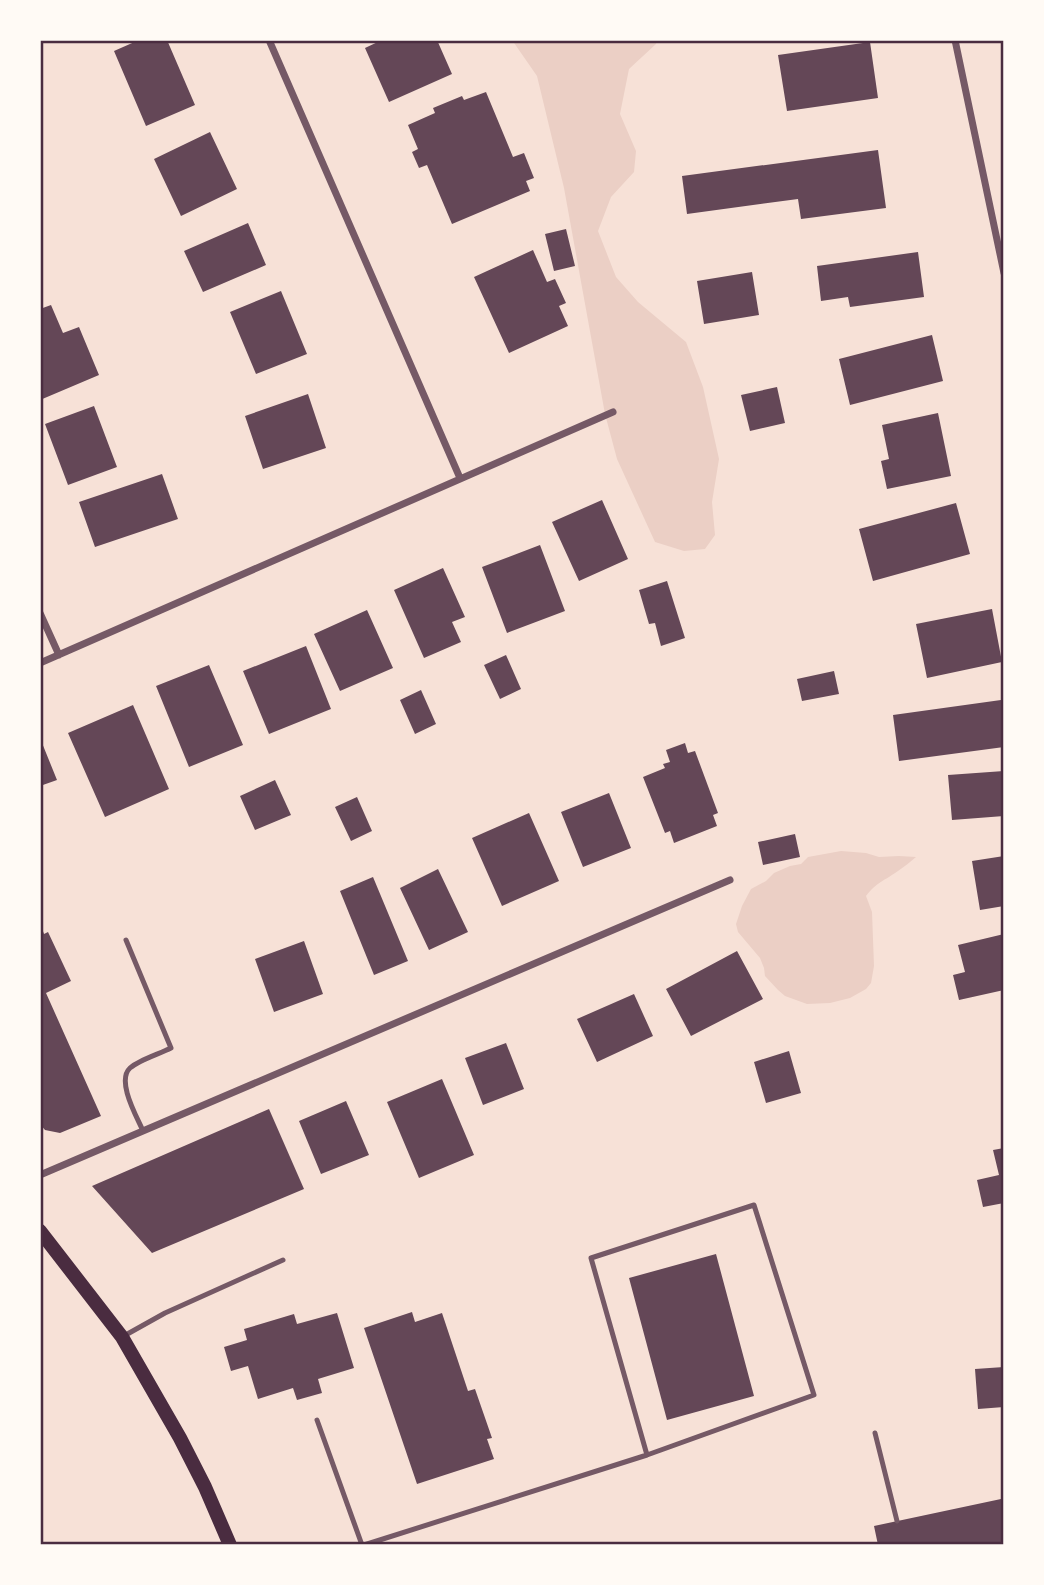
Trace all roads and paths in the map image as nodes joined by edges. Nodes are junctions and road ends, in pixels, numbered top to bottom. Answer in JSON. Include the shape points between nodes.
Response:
{"nodes":[{"id":1,"x":269,"y":40,"type":"edge"},
{"id":2,"x":955,"y":40,"type":"edge"},
{"id":3,"x":1004,"y":272,"type":"edge"},
{"id":4,"x":613,"y":412,"type":"dead end"},
{"id":5,"x":460,"y":478,"type":"junction"},
{"id":6,"x":40,"y":613,"type":"edge"},
{"id":7,"x":59,"y":655,"type":"junction"},
{"id":8,"x":40,"y":663,"type":"edge"},
{"id":9,"x":730,"y":880,"type":"dead end"},
{"id":10,"x":126,"y":940,"type":"dead end"},
{"id":11,"x":144,"y":1131,"type":"junction"},
{"id":12,"x":40,"y":1175,"type":"edge"},
{"id":13,"x":40,"y":1231,"type":"edge"},
{"id":14,"x":283,"y":1260,"type":"dead end"},
{"id":15,"x":122,"y":1337,"type":"junction"},
{"id":16,"x":317,"y":1420,"type":"dead end"},
{"id":17,"x":875,"y":1433,"type":"dead end"},
{"id":18,"x":646,"y":1455,"type":"junction"},
{"id":19,"x":897,"y":1521,"type":"dead end"},
{"id":20,"x":230,"y":1545,"type":"edge"},
{"id":21,"x":363,"y":1545,"type":"edge"}],
"edges":[{"from":1,"to":5,"type":"street"},
{"from":2,"to":3,"type":"street"},
{"from":4,"to":5,"type":"street"},
{"from":5,"to":7,"type":"street"},
{"from":6,"to":7,"type":"street"},
{"from":7,"to":8,"type":"street"},
{"from":9,"to":11,"type":"street"},
{"from":10,"to":11,"type":"lane","via":[[171,1048],[126,1073],[127,1090]]},
{"from":11,"to":12,"type":"street"},
{"from":13,"to":15,"type":"main road"},
{"from":14,"to":15,"type":"lane"},
{"from":15,"to":20,"type":"main road","via":[[180,1438]]},
{"from":16,"to":21,"type":"lane"},
{"from":17,"to":19,"type":"lane"},
{"from":18,"to":18,"type":"lane","via":[[591,1258],[754,1205],[814,1395]]},
{"from":18,"to":21,"type":"lane"}]}
